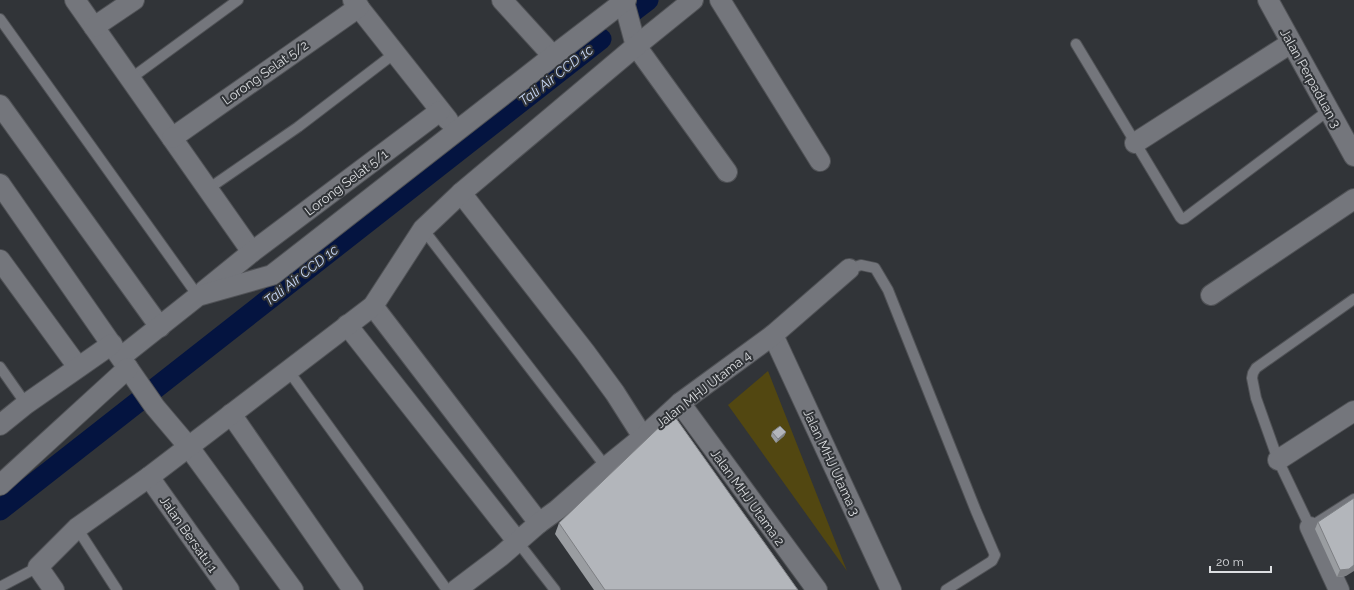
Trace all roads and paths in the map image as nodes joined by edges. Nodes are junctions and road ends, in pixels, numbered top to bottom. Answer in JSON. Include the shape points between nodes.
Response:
{"nodes":[{"id":1,"x":75,"y":0,"type":"edge"},
{"id":2,"x":134,"y":0,"type":"edge"},
{"id":3,"x":238,"y":0,"type":"edge"},
{"id":4,"x":502,"y":0,"type":"edge"},
{"id":5,"x":693,"y":0,"type":"edge"},
{"id":6,"x":720,"y":0,"type":"edge"},
{"id":7,"x":1268,"y":0,"type":"edge"},
{"id":8,"x":625,"y":1,"type":"edge"},
{"id":9,"x":356,"y":3,"type":"edge"},
{"id":10,"x":0,"y":19,"type":"edge"},
{"id":11,"x":94,"y":27,"type":"junction"},
{"id":12,"x":1291,"y":43,"type":"junction"},
{"id":13,"x":1076,"y":44,"type":"dead end"},
{"id":14,"x":636,"y":46,"type":"junction"},
{"id":15,"x":395,"y":53,"type":"junction"},
{"id":16,"x":553,"y":56,"type":"junction"},
{"id":17,"x":130,"y":79,"type":"junction"},
{"id":18,"x":0,"y":104,"type":"edge"},
{"id":19,"x":1329,"y":110,"type":"junction"},
{"id":20,"x":440,"y":111,"type":"junction"},
{"id":21,"x":457,"y":131,"type":"junction"},
{"id":22,"x":172,"y":138,"type":"junction"},
{"id":23,"x":1135,"y":143,"type":"junction"},
{"id":24,"x":1354,"y":156,"type":"edge"},
{"id":25,"x":820,"y":161,"type":"dead end"},
{"id":26,"x":727,"y":172,"type":"dead end"},
{"id":27,"x":0,"y":184,"type":"edge"},
{"id":28,"x":208,"y":189,"type":"junction"},
{"id":29,"x":461,"y":193,"type":"junction"},
{"id":30,"x":1354,"y":199,"type":"edge"},
{"id":31,"x":423,"y":228,"type":"junction"},
{"id":32,"x":252,"y":252,"type":"junction"},
{"id":33,"x":0,"y":260,"type":"edge"},
{"id":34,"x":849,"y":269,"type":"joint"},
{"id":35,"x":1211,"y":295,"type":"dead end"},
{"id":36,"x":198,"y":296,"type":"junction"},
{"id":37,"x":1354,"y":299,"type":"edge"},
{"id":38,"x":373,"y":306,"type":"junction"},
{"id":39,"x":347,"y":325,"type":"junction"},
{"id":40,"x":160,"y":326,"type":"junction"},
{"id":41,"x":773,"y":335,"type":"junction"},
{"id":42,"x":120,"y":356,"type":"junction"},
{"id":43,"x":0,"y":367,"type":"edge"},
{"id":44,"x":78,"y":367,"type":"junction"},
{"id":45,"x":288,"y":370,"type":"junction"},
{"id":46,"x":680,"y":403,"type":"junction"},
{"id":47,"x":26,"y":404,"type":"junction"},
{"id":48,"x":1354,"y":411,"type":"edge"},
{"id":49,"x":231,"y":414,"type":"junction"},
{"id":50,"x":0,"y":425,"type":"edge"},
{"id":51,"x":643,"y":436,"type":"junction"},
{"id":52,"x":188,"y":446,"type":"junction"},
{"id":53,"x":1278,"y":460,"type":"junction"},
{"id":54,"x":606,"y":467,"type":"junction"},
{"id":55,"x":149,"y":477,"type":"junction"},
{"id":56,"x":1,"y":481,"type":"edge"},
{"id":57,"x":1354,"y":499,"type":"edge"},
{"id":58,"x":539,"y":523,"type":"junction"},
{"id":59,"x":1310,"y":527,"type":"junction"},
{"id":60,"x":77,"y":528,"type":"junction"},
{"id":61,"x":517,"y":541,"type":"junction"},
{"id":62,"x":38,"y":567,"type":"junction"},
{"id":63,"x":0,"y":587,"type":"edge"},
{"id":64,"x":54,"y":590,"type":"edge"},
{"id":65,"x":117,"y":590,"type":"edge"},
{"id":66,"x":229,"y":590,"type":"edge"},
{"id":67,"x":293,"y":590,"type":"edge"},
{"id":68,"x":353,"y":590,"type":"edge"},
{"id":69,"x":447,"y":590,"type":"edge"},
{"id":70,"x":456,"y":590,"type":"edge"},
{"id":71,"x":555,"y":590,"type":"edge"},
{"id":72,"x":817,"y":590,"type":"edge"},
{"id":73,"x":891,"y":590,"type":"edge"},
{"id":74,"x":946,"y":590,"type":"edge"},
{"id":75,"x":1339,"y":590,"type":"edge"}],
"edges":[{"from":1,"to":11,"type":"street"},
{"from":2,"to":11,"type":"street"},
{"from":3,"to":17,"type":"lane"},
{"from":4,"to":16,"type":"street"},
{"from":5,"to":14,"type":"street"},
{"from":6,"to":25,"type":"street"},
{"from":7,"to":12,"type":"street","name":"Jalan Perpaduan 3"},
{"from":8,"to":14,"type":"street"},
{"from":8,"to":16,"type":"street"},
{"from":9,"to":15,"type":"street"},
{"from":9,"to":22,"type":"street","name":"Lorong Selat 5/2"},
{"from":10,"to":36,"type":"lane"},
{"from":11,"to":17,"type":"street"},
{"from":12,"to":19,"type":"street","name":"Jalan Perpaduan 3"},
{"from":12,"to":23,"type":"street"},
{"from":13,"to":23,"type":"lane"},
{"from":14,"to":26,"type":"street"},
{"from":14,"to":29,"type":"street"},
{"from":15,"to":20,"type":"street"},
{"from":15,"to":28,"type":"lane","via":[[298,127]]},
{"from":16,"to":21,"type":"street"},
{"from":17,"to":22,"type":"street"},
{"from":18,"to":40,"type":"street"},
{"from":19,"to":23,"type":"lane","via":[[1184,219],[1180,217]]},
{"from":19,"to":24,"type":"street","name":"Jalan Perpaduan 3"},
{"from":20,"to":21,"type":"street"},
{"from":20,"to":32,"type":"street","name":"Lorong Selat 5/1"},
{"from":21,"to":36,"type":"street","via":[[272,275]]},
{"from":22,"to":28,"type":"street"},
{"from":27,"to":42,"type":"street"},
{"from":28,"to":32,"type":"street"},
{"from":29,"to":31,"type":"street"},
{"from":29,"to":51,"type":"street","via":[[585,352]]},
{"from":30,"to":35,"type":"street"},
{"from":31,"to":38,"type":"street"},
{"from":31,"to":54,"type":"lane"},
{"from":32,"to":36,"type":"street","name":"Lorong Selat 5/1"},
{"from":33,"to":44,"type":"street"},
{"from":34,"to":41,"type":"street","name":"Jalan MHJ Utama 4"},
{"from":34,"to":74,"type":"lane","via":[[861,265],[874,268],[888,290],[995,555],[992,560]]},
{"from":36,"to":40,"type":"street","name":"Lorong Selat 5/1"},
{"from":37,"to":53,"type":"lane","via":[[1256,368],[1253,373],[1256,398]]},
{"from":38,"to":39,"type":"street"},
{"from":38,"to":58,"type":"street"},
{"from":39,"to":45,"type":"street"},
{"from":39,"to":61,"type":"street"},
{"from":40,"to":42,"type":"street","name":"Lorong Selat 5/1"},
{"from":41,"to":46,"type":"street","name":"Jalan MHJ Utama 4"},
{"from":41,"to":73,"type":"street","name":"Jalan MHJ Utama 3"},
{"from":42,"to":44,"type":"street"},
{"from":42,"to":52,"type":"street","via":[[155,407]]},
{"from":42,"to":56,"type":"street"},
{"from":43,"to":47,"type":"lane"},
{"from":44,"to":47,"type":"street"},
{"from":45,"to":49,"type":"street"},
{"from":45,"to":69,"type":"lane"},
{"from":46,"to":51,"type":"street","name":"Jalan MHJ Utama 4"},
{"from":46,"to":72,"type":"street","name":"Jalan MHJ Utama 2"},
{"from":47,"to":50,"type":"street"},
{"from":48,"to":53,"type":"street"},
{"from":49,"to":52,"type":"street"},
{"from":49,"to":68,"type":"street"},
{"from":51,"to":54,"type":"street","name":"Jalan MHJ Utama 4"},
{"from":52,"to":55,"type":"street"},
{"from":52,"to":67,"type":"street"},
{"from":53,"to":59,"type":"lane"},
{"from":54,"to":58,"type":"street","name":"Jalan MHJ Utama 4"},
{"from":55,"to":60,"type":"street"},
{"from":55,"to":66,"type":"street","name":"Jalan Bersatu 1"},
{"from":57,"to":59,"type":"lane"},
{"from":58,"to":61,"type":"street","name":"Jalan MHJ Utama 4"},
{"from":59,"to":75,"type":"street"},
{"from":60,"to":62,"type":"street"},
{"from":60,"to":65,"type":"lane"},
{"from":61,"to":70,"type":"street","name":"Jalan MHJ Utama 4"},
{"from":61,"to":71,"type":"lane"},
{"from":62,"to":63,"type":"lane"},
{"from":62,"to":64,"type":"street"}]}
